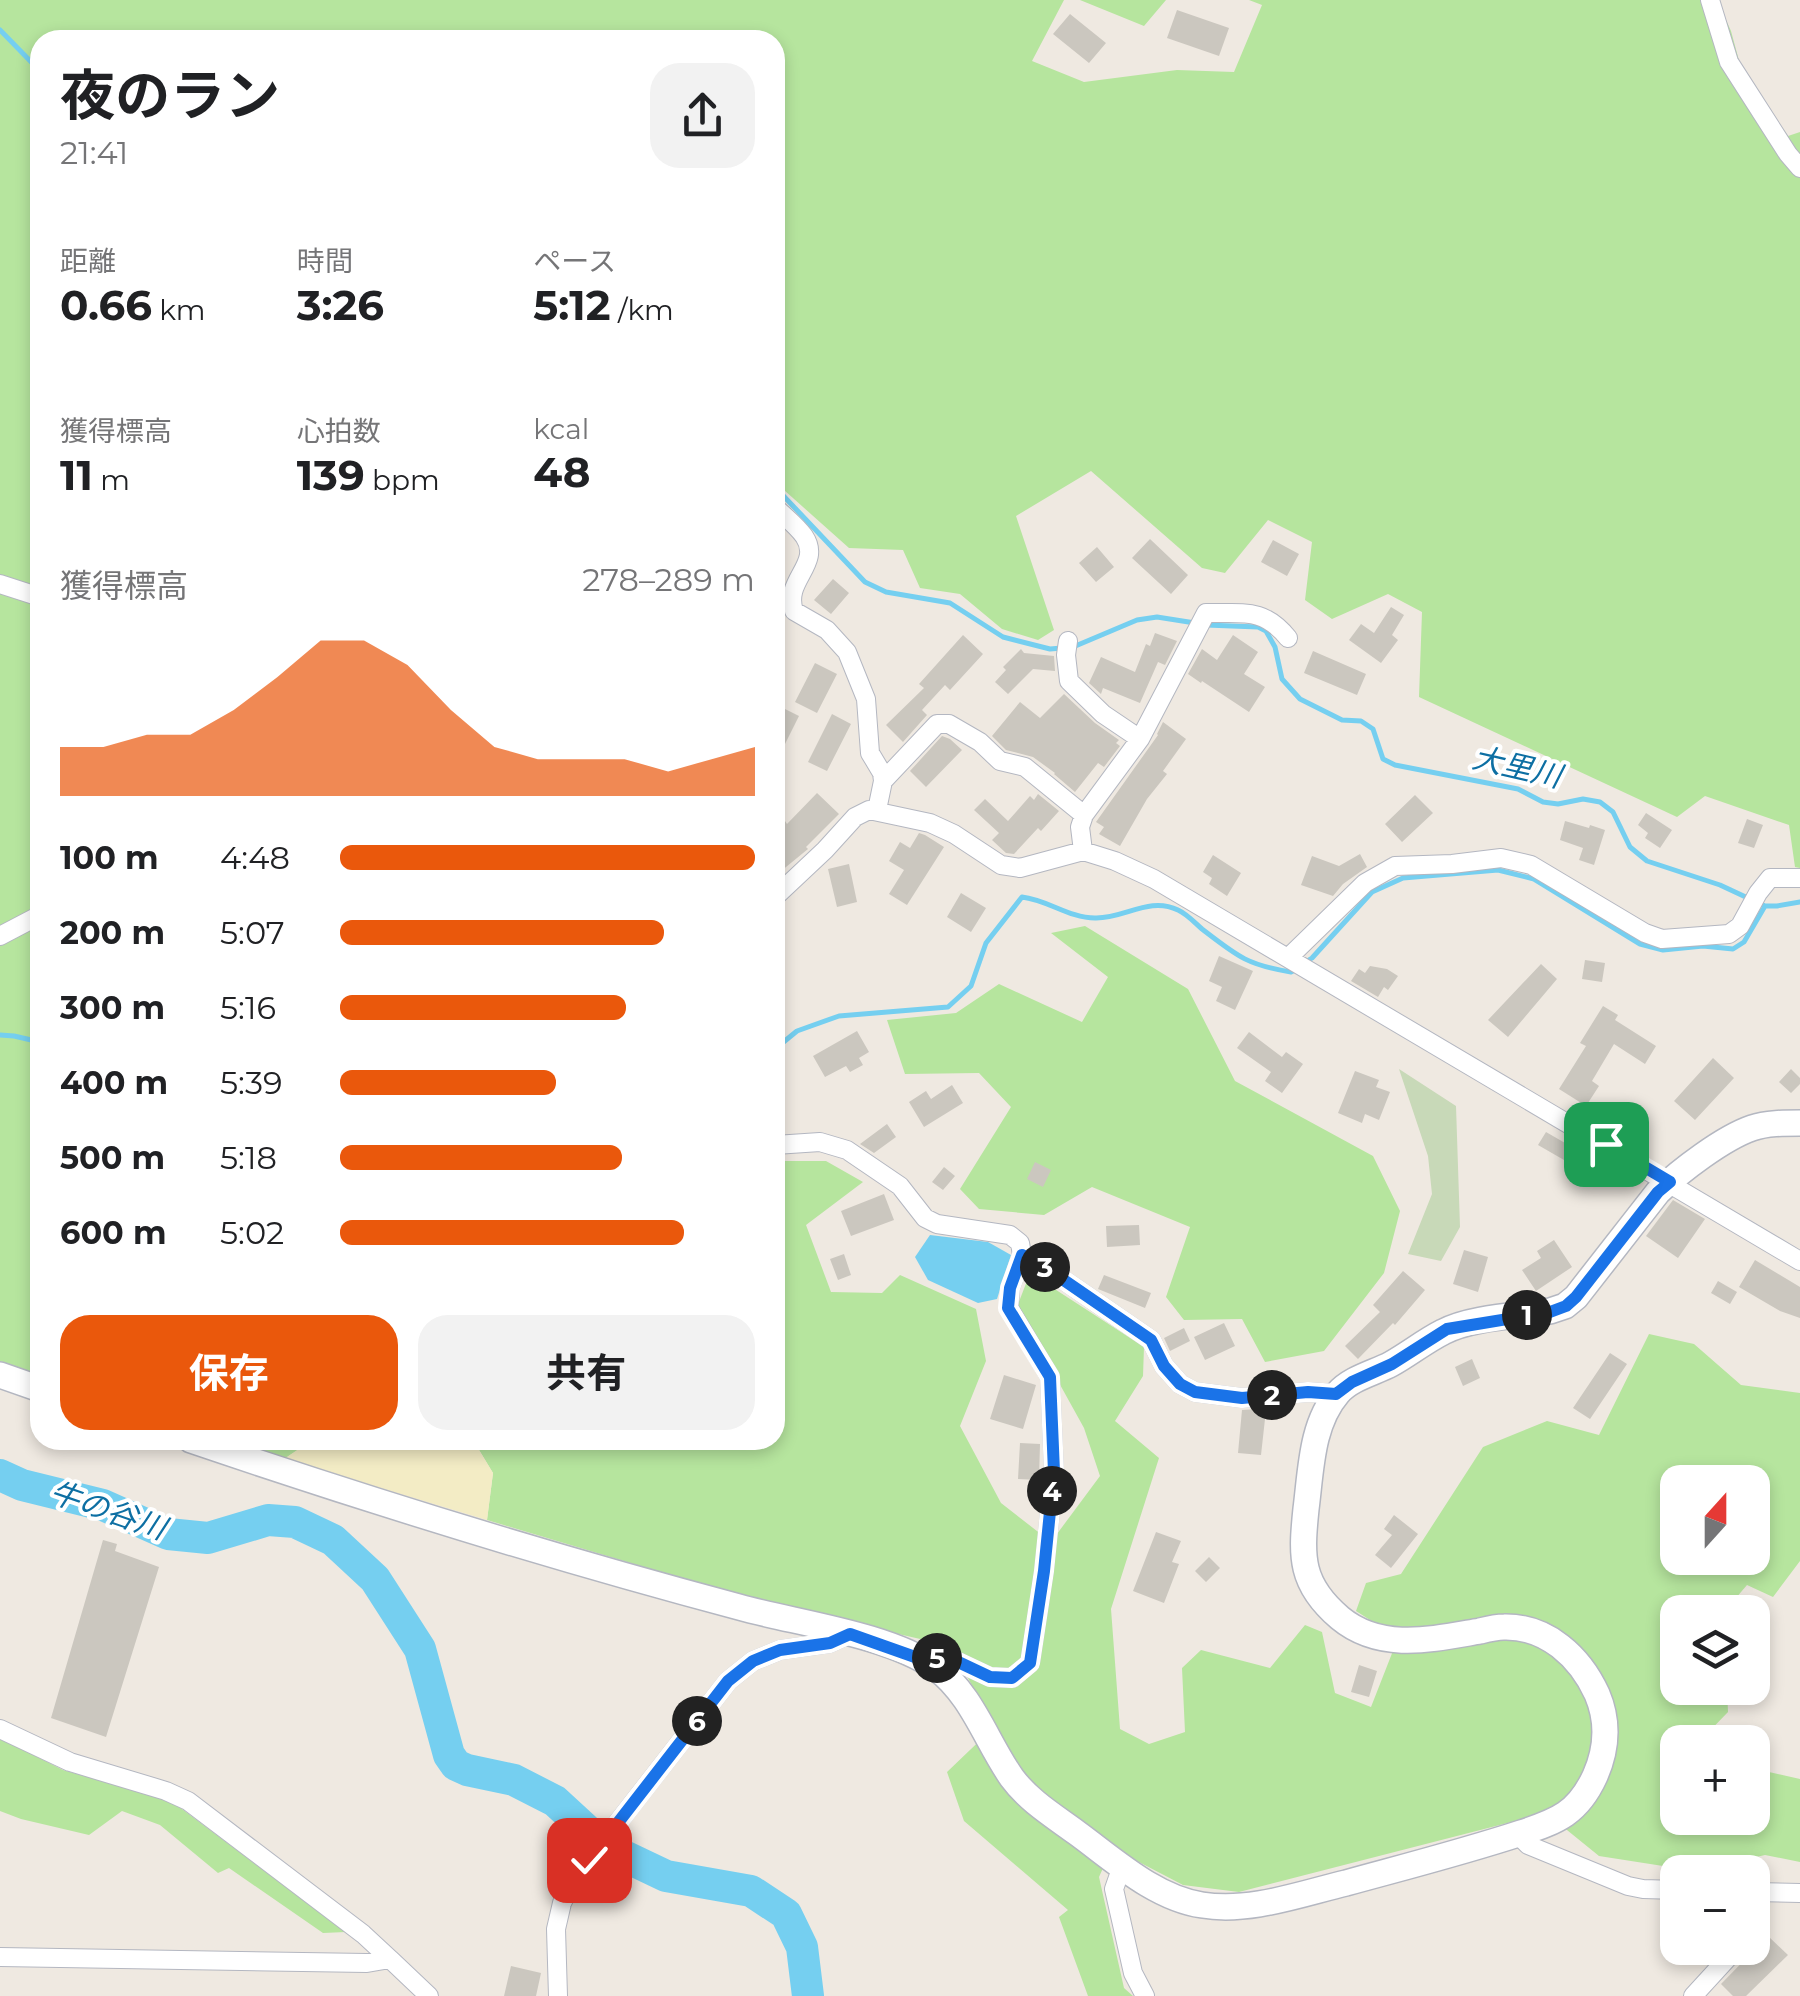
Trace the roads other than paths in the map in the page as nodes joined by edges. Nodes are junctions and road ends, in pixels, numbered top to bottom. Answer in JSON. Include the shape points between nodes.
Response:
{"nodes":[{"id":1,"x":1710,"y":0,"type":"edge"},
{"id":2,"x":1800,"y":168,"type":"edge"},
{"id":3,"x":785,"y":516,"type":"edge"},
{"id":4,"x":0,"y":584,"type":"edge"},
{"id":5,"x":30,"y":593,"type":"edge"},
{"id":6,"x":1288,"y":638,"type":"dead end"},
{"id":7,"x":1067,"y":648,"type":"dead end"},
{"id":8,"x":1140,"y":739,"type":"junction"},
{"id":9,"x":883,"y":781,"type":"junction"},
{"id":10,"x":877,"y":810,"type":"junction"},
{"id":11,"x":1084,"y":815,"type":"junction"},
{"id":12,"x":1083,"y":850,"type":"junction"},
{"id":13,"x":1800,"y":878,"type":"edge"},
{"id":14,"x":785,"y":888,"type":"edge"},
{"id":15,"x":30,"y":920,"type":"edge"},
{"id":16,"x":0,"y":936,"type":"edge"},
{"id":17,"x":1288,"y":958,"type":"junction"},
{"id":18,"x":1800,"y":1123,"type":"edge"},
{"id":19,"x":785,"y":1144,"type":"edge"},
{"id":20,"x":1670,"y":1182,"type":"junction"},
{"id":21,"x":1022,"y":1255,"type":"junction"},
{"id":22,"x":1800,"y":1261,"type":"edge"},
{"id":23,"x":0,"y":1375,"type":"edge"},
{"id":24,"x":30,"y":1385,"type":"edge"},
{"id":25,"x":1336,"y":1394,"type":"junction"},
{"id":26,"x":222,"y":1450,"type":"edge"},
{"id":27,"x":850,"y":1634,"type":"junction"},
{"id":28,"x":915,"y":1657,"type":"junction"},
{"id":29,"x":0,"y":1730,"type":"edge"},
{"id":30,"x":1517,"y":1834,"type":"junction"},
{"id":31,"x":1122,"y":1866,"type":"junction"},
{"id":32,"x":1660,"y":1889,"type":"edge"},
{"id":33,"x":1770,"y":1892,"type":"edge"},
{"id":34,"x":1800,"y":1893,"type":"edge"},
{"id":35,"x":0,"y":1957,"type":"edge"},
{"id":36,"x":390,"y":1959,"type":"junction"},
{"id":37,"x":1721,"y":1965,"type":"edge"},
{"id":38,"x":429,"y":1996,"type":"edge"},
{"id":39,"x":558,"y":1996,"type":"edge"},
{"id":40,"x":1145,"y":1996,"type":"edge"},
{"id":41,"x":1693,"y":1996,"type":"edge"}],
"edges":[{"from":1,"to":2,"type":"street","via":[[1728,62]]},
{"from":3,"to":9,"type":"street","via":[[810,551],[792,589],[794,611],[848,652],[866,699],[870,752]]},
{"from":4,"to":5,"type":"street"},
{"from":6,"to":8,"type":"street","via":[[1258,615],[1202,621]]},
{"from":7,"to":8,"type":"street","via":[[1068,681]]},
{"from":8,"to":11,"type":"street"},
{"from":9,"to":10,"type":"street"},
{"from":9,"to":11,"type":"street","via":[[937,724],[949,724],[1000,762],[1025,766]]},
{"from":10,"to":12,"type":"street","via":[[930,823],[1001,865],[1020,868]]},
{"from":10,"to":14,"type":"street","via":[[856,817]]},
{"from":11,"to":12,"type":"street"},
{"from":12,"to":17,"type":"street","via":[[1154,879]]},
{"from":13,"to":17,"type":"street","via":[[1770,878],[1729,934],[1662,939],[1531,865],[1501,858],[1395,866],[1364,882]]},
{"from":15,"to":16,"type":"street"},
{"from":17,"to":20,"type":"street"},
{"from":18,"to":20,"type":"street","via":[[1755,1126]]},
{"from":19,"to":21,"type":"street","via":[[820,1142],[847,1150],[900,1186],[925,1218],[1010,1236]]},
{"from":20,"to":22,"type":"street"},
{"from":20,"to":25,"type":"street","via":[[1566,1306],[1447,1329]]},
{"from":21,"to":25,"type":"street","via":[[1151,1340],[1164,1366],[1195,1392],[1242,1398]]},
{"from":21,"to":28,"type":"street","via":[[1008,1308],[1050,1377],[1054,1472],[1030,1663],[1012,1678],[990,1677],[954,1660]]},
{"from":23,"to":24,"type":"street"},
{"from":25,"to":30,"type":"street","via":[[1313,1451],[1302,1546],[1307,1578],[1328,1606],[1376,1638],[1416,1642],[1504,1627],[1533,1630],[1562,1646],[1586,1672],[1601,1703],[1607,1740],[1587,1792],[1561,1820]]},
{"from":26,"to":27,"type":"street","via":[[492,1536]]},
{"from":27,"to":28,"type":"street"},
{"from":27,"to":39,"type":"street","via":[[780,1650],[728,1681],[574,1879],[556,1929]]},
{"from":28,"to":31,"type":"street","via":[[940,1670],[962,1696],[1013,1780],[1034,1802]]},
{"from":29,"to":36,"type":"street","via":[[188,1802]]},
{"from":30,"to":31,"type":"street","via":[[1273,1902],[1223,1908],[1163,1892]]},
{"from":30,"to":32,"type":"street","via":[[1528,1845],[1628,1886]]},
{"from":31,"to":40,"type":"street","via":[[1114,1889],[1132,1973]]},
{"from":33,"to":34,"type":"street"},
{"from":35,"to":36,"type":"street"},
{"from":36,"to":38,"type":"street"},
{"from":37,"to":41,"type":"street"}]}
